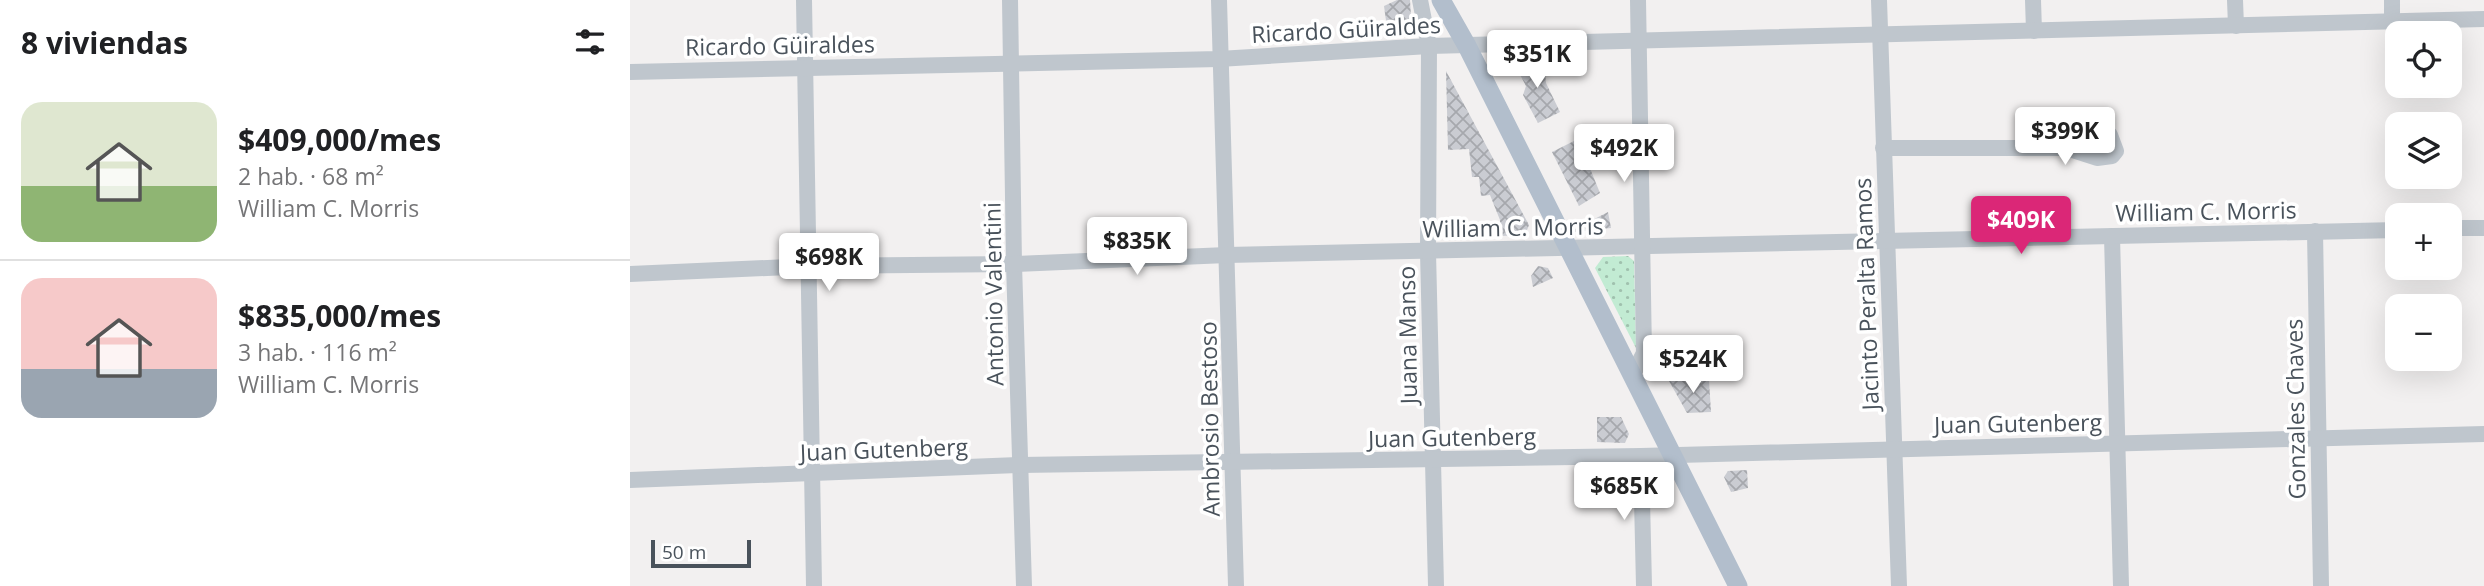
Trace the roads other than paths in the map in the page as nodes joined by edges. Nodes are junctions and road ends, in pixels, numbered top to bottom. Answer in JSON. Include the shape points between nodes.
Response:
{"nodes":[{"id":1,"x":804,"y":0,"type":"edge"},
{"id":2,"x":1010,"y":0,"type":"edge"},
{"id":3,"x":1219,"y":0,"type":"edge"},
{"id":4,"x":1420,"y":0,"type":"edge"},
{"id":5,"x":1441,"y":0,"type":"edge"},
{"id":6,"x":1638,"y":0,"type":"edge"},
{"id":7,"x":1879,"y":0,"type":"edge"},
{"id":8,"x":2033,"y":0,"type":"edge"},
{"id":9,"x":2235,"y":0,"type":"edge"},
{"id":10,"x":2392,"y":0,"type":"edge"},
{"id":11,"x":2484,"y":19,"type":"edge"},
{"id":12,"x":2392,"y":21,"type":"edge"},
{"id":13,"x":2423,"y":21,"type":"edge"},
{"id":14,"x":2385,"y":22,"type":"edge"},
{"id":15,"x":2236,"y":26,"type":"junction"},
{"id":16,"x":2034,"y":31,"type":"junction"},
{"id":17,"x":1878,"y":35,"type":"junction"},
{"id":18,"x":1639,"y":42,"type":"junction"},
{"id":19,"x":1429,"y":46,"type":"junction"},
{"id":20,"x":1467,"y":46,"type":"junction"},
{"id":21,"x":1219,"y":59,"type":"junction"},
{"id":22,"x":1011,"y":63,"type":"junction"},
{"id":23,"x":805,"y":67,"type":"junction"},
{"id":24,"x":630,"y":72,"type":"edge"},
{"id":25,"x":1883,"y":148,"type":"junction"},
{"id":26,"x":2066,"y":148,"type":"dead end"},
{"id":27,"x":2462,"y":228,"type":"edge"},
{"id":28,"x":2484,"y":228,"type":"edge"},
{"id":29,"x":2385,"y":230,"type":"edge"},
{"id":30,"x":2315,"y":231,"type":"junction"},
{"id":31,"x":2112,"y":236,"type":"junction"},
{"id":32,"x":1886,"y":241,"type":"junction"},
{"id":33,"x":1643,"y":246,"type":"junction"},
{"id":34,"x":1569,"y":249,"type":"junction"},
{"id":35,"x":1428,"y":252,"type":"junction"},
{"id":36,"x":1227,"y":255,"type":"junction"},
{"id":37,"x":1014,"y":264,"type":"junction"},
{"id":38,"x":810,"y":266,"type":"junction"},
{"id":39,"x":630,"y":274,"type":"edge"},
{"id":40,"x":1633,"y":374,"type":"junction"},
{"id":41,"x":2484,"y":435,"type":"edge"},
{"id":42,"x":2319,"y":439,"type":"junction"},
{"id":43,"x":2117,"y":443,"type":"junction"},
{"id":44,"x":1894,"y":449,"type":"junction"},
{"id":45,"x":1641,"y":456,"type":"junction"},
{"id":46,"x":1674,"y":456,"type":"junction"},
{"id":47,"x":1433,"y":460,"type":"junction"},
{"id":48,"x":1233,"y":464,"type":"junction"},
{"id":49,"x":1020,"y":466,"type":"junction"},
{"id":50,"x":813,"y":475,"type":"junction"},
{"id":51,"x":630,"y":480,"type":"edge"},
{"id":52,"x":814,"y":586,"type":"edge"},
{"id":53,"x":1024,"y":586,"type":"edge"},
{"id":54,"x":1236,"y":586,"type":"edge"},
{"id":55,"x":1436,"y":586,"type":"edge"},
{"id":56,"x":1644,"y":586,"type":"edge"},
{"id":57,"x":1738,"y":586,"type":"edge"},
{"id":58,"x":1899,"y":586,"type":"edge"},
{"id":59,"x":2120,"y":586,"type":"edge"},
{"id":60,"x":2321,"y":586,"type":"edge"}],
"edges":[{"from":1,"to":23,"type":"street"},
{"from":2,"to":22,"type":"street","name":"Antonio Valentini"},
{"from":3,"to":21,"type":"street","name":"Ambrosio Bestoso"},
{"from":4,"to":19,"type":"street","name":"Juana Manso"},
{"from":5,"to":20,"type":"main road"},
{"from":6,"to":18,"type":"street"},
{"from":7,"to":17,"type":"street","name":"Jacinto Peralta Ramos"},
{"from":8,"to":16,"type":"street"},
{"from":9,"to":15,"type":"street"},
{"from":10,"to":12,"type":"street"},
{"from":11,"to":13,"type":"street","name":"Ricardo Güiraldes"},
{"from":14,"to":15,"type":"street","name":"Ricardo Güiraldes"},
{"from":15,"to":16,"type":"street","name":"Ricardo Güiraldes"},
{"from":16,"to":17,"type":"street","name":"Ricardo Güiraldes"},
{"from":17,"to":18,"type":"street","name":"Ricardo Güiraldes"},
{"from":17,"to":25,"type":"street","name":"Jacinto Peralta Ramos"},
{"from":18,"to":20,"type":"street","name":"Ricardo Güiraldes"},
{"from":18,"to":33,"type":"street"},
{"from":19,"to":20,"type":"street","name":"Ricardo Güiraldes"},
{"from":19,"to":21,"type":"street","name":"Ricardo Güiraldes"},
{"from":19,"to":35,"type":"street","name":"Juana Manso"},
{"from":20,"to":34,"type":"main road"},
{"from":21,"to":22,"type":"street","name":"Ricardo Güiraldes"},
{"from":21,"to":36,"type":"street","name":"Ambrosio Bestoso"},
{"from":22,"to":23,"type":"street","name":"Ricardo Güiraldes"},
{"from":22,"to":37,"type":"street","name":"Antonio Valentini"},
{"from":23,"to":24,"type":"street","name":"Ricardo Güiraldes"},
{"from":23,"to":38,"type":"street"},
{"from":25,"to":26,"type":"street"},
{"from":25,"to":32,"type":"street","name":"Jacinto Peralta Ramos"},
{"from":27,"to":28,"type":"street"},
{"from":29,"to":30,"type":"street","name":"William C. Morris"},
{"from":30,"to":31,"type":"street","name":"William C. Morris"},
{"from":30,"to":42,"type":"street","name":"Gonzales Chaves"},
{"from":31,"to":32,"type":"street","name":"William C. Morris"},
{"from":31,"to":43,"type":"street"},
{"from":32,"to":33,"type":"street","name":"William C. Morris"},
{"from":32,"to":44,"type":"street","name":"Jacinto Peralta Ramos"},
{"from":33,"to":34,"type":"street","name":"William C. Morris"},
{"from":33,"to":40,"type":"street","via":[[1644,353]]},
{"from":34,"to":35,"type":"street","name":"William C. Morris"},
{"from":34,"to":40,"type":"main road"},
{"from":35,"to":36,"type":"street","name":"William C. Morris"},
{"from":35,"to":47,"type":"street","name":"Juana Manso"},
{"from":36,"to":37,"type":"street","name":"William C. Morris"},
{"from":36,"to":48,"type":"street","name":"Ambrosio Bestoso"},
{"from":37,"to":38,"type":"street","name":"William C. Morris"},
{"from":37,"to":49,"type":"street","name":"Antonio Valentini"},
{"from":38,"to":39,"type":"street","name":"William C. Morris"},
{"from":38,"to":50,"type":"street"},
{"from":40,"to":46,"type":"main road"},
{"from":41,"to":42,"type":"street","name":"Juan Gutenberg"},
{"from":42,"to":43,"type":"street","name":"Juan Gutenberg"},
{"from":42,"to":60,"type":"street","name":"Gonzales Chaves"},
{"from":43,"to":44,"type":"street","name":"Juan Gutenberg"},
{"from":43,"to":59,"type":"street"},
{"from":44,"to":46,"type":"street","name":"Juan Gutenberg"},
{"from":44,"to":58,"type":"street","name":"Jacinto Peralta Ramos"},
{"from":45,"to":46,"type":"street","name":"Juan Gutenberg"},
{"from":45,"to":47,"type":"street","name":"Juan Gutenberg"},
{"from":45,"to":56,"type":"street"},
{"from":46,"to":57,"type":"main road"},
{"from":47,"to":48,"type":"street","name":"Juan Gutenberg"},
{"from":47,"to":55,"type":"street","name":"Juana Manso"},
{"from":48,"to":49,"type":"street","name":"Juan Gutenberg"},
{"from":48,"to":54,"type":"street","name":"Ambrosio Bestoso"},
{"from":49,"to":50,"type":"street","name":"Juan Gutenberg"},
{"from":49,"to":53,"type":"street","name":"Antonio Valentini"},
{"from":50,"to":51,"type":"street","name":"Juan Gutenberg"},
{"from":50,"to":52,"type":"street"}]}
